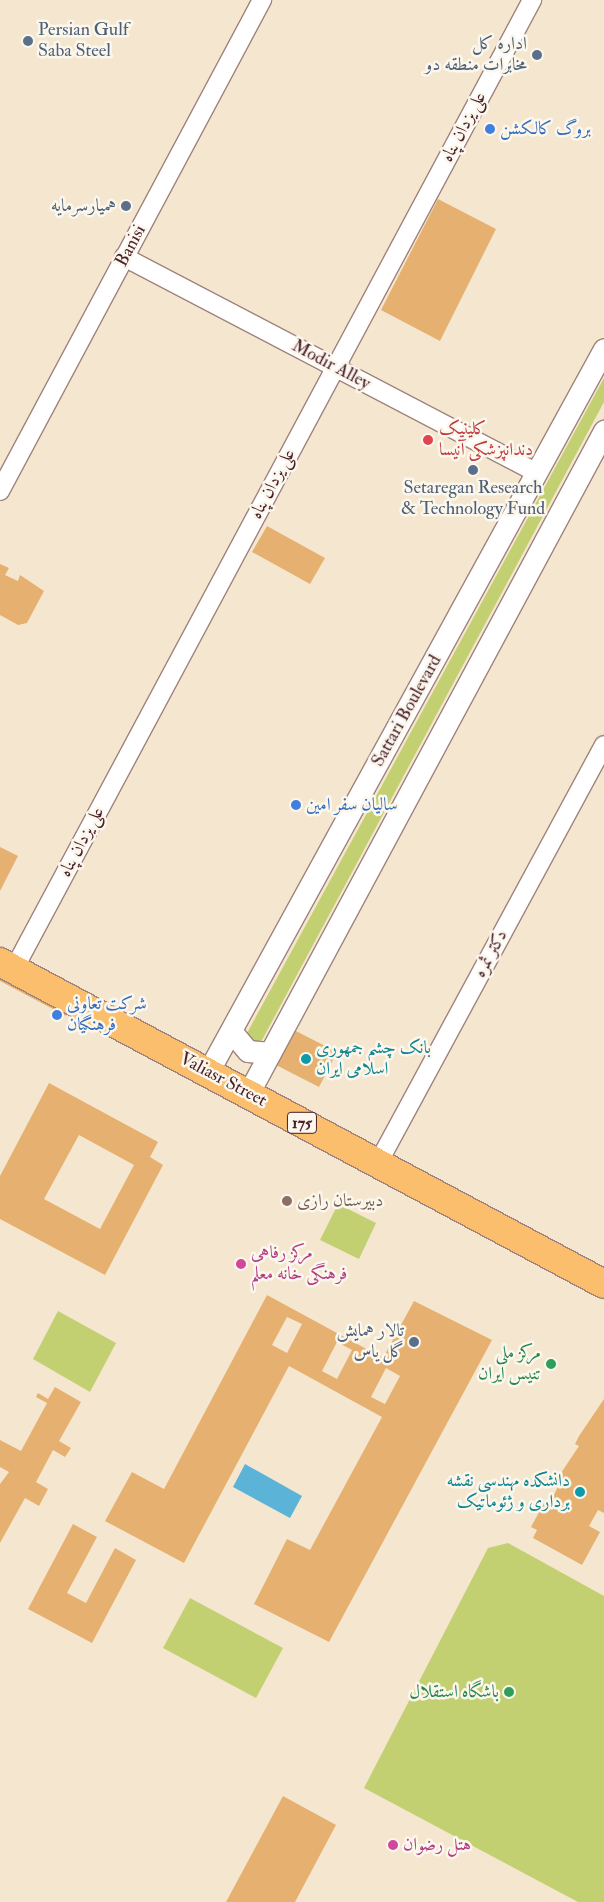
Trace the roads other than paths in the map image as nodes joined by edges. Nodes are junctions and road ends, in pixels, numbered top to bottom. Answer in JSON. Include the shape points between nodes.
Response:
{"nodes":[{"id":1,"x":262,"y":0,"type":"edge"},
{"id":2,"x":532,"y":0,"type":"edge"},
{"id":3,"x":124,"y":257,"type":"junction"},
{"id":4,"x":604,"y":349,"type":"edge"},
{"id":5,"x":335,"y":368,"type":"junction"},
{"id":6,"x":604,"y":431,"type":"edge"},
{"id":7,"x":537,"y":473,"type":"junction"},
{"id":8,"x":0,"y":492,"type":"edge"},
{"id":9,"x":604,"y":745,"type":"edge"},
{"id":10,"x":7,"y":965,"type":"edge"},
{"id":11,"x":231,"y":1031,"type":"junction"},
{"id":12,"x":270,"y":1053,"type":"junction"},
{"id":13,"x":208,"y":1072,"type":"junction"},
{"id":14,"x":248,"y":1094,"type":"junction"},
{"id":15,"x":378,"y":1163,"type":"junction"},
{"id":16,"x":604,"y":1284,"type":"edge"}],
"edges":[{"from":1,"to":3,"type":"street","name":"Banisi"},
{"from":2,"to":5,"type":"street","name":"علی یزدان پناه"},
{"from":3,"to":5,"type":"street","name":"Modir Alley"},
{"from":3,"to":8,"type":"street","name":"Banisi"},
{"from":4,"to":7,"type":"street","name":"Sattari Boulevard"},
{"from":5,"to":7,"type":"street","name":"Modir Alley"},
{"from":5,"to":10,"type":"street","name":"علی یزدان پناه"},
{"from":6,"to":12,"type":"street"},
{"from":7,"to":11,"type":"street","name":"Sattari Boulevard"},
{"from":9,"to":15,"type":"street","name":"دکتر ثمره"},
{"from":10,"to":13,"type":"main road","name":"Valiasr Street","number":"175"},
{"from":11,"to":12,"type":"street","via":[[248,1051]]},
{"from":11,"to":13,"type":"street","name":"Sattari Boulevard"},
{"from":12,"to":14,"type":"street"},
{"from":13,"to":14,"type":"main road","name":"Valiasr Street","number":"175"},
{"from":14,"to":15,"type":"main road","name":"Valiasr Street","number":"175"},
{"from":15,"to":16,"type":"main road","name":"Valiasr Street","number":"175"}]}
